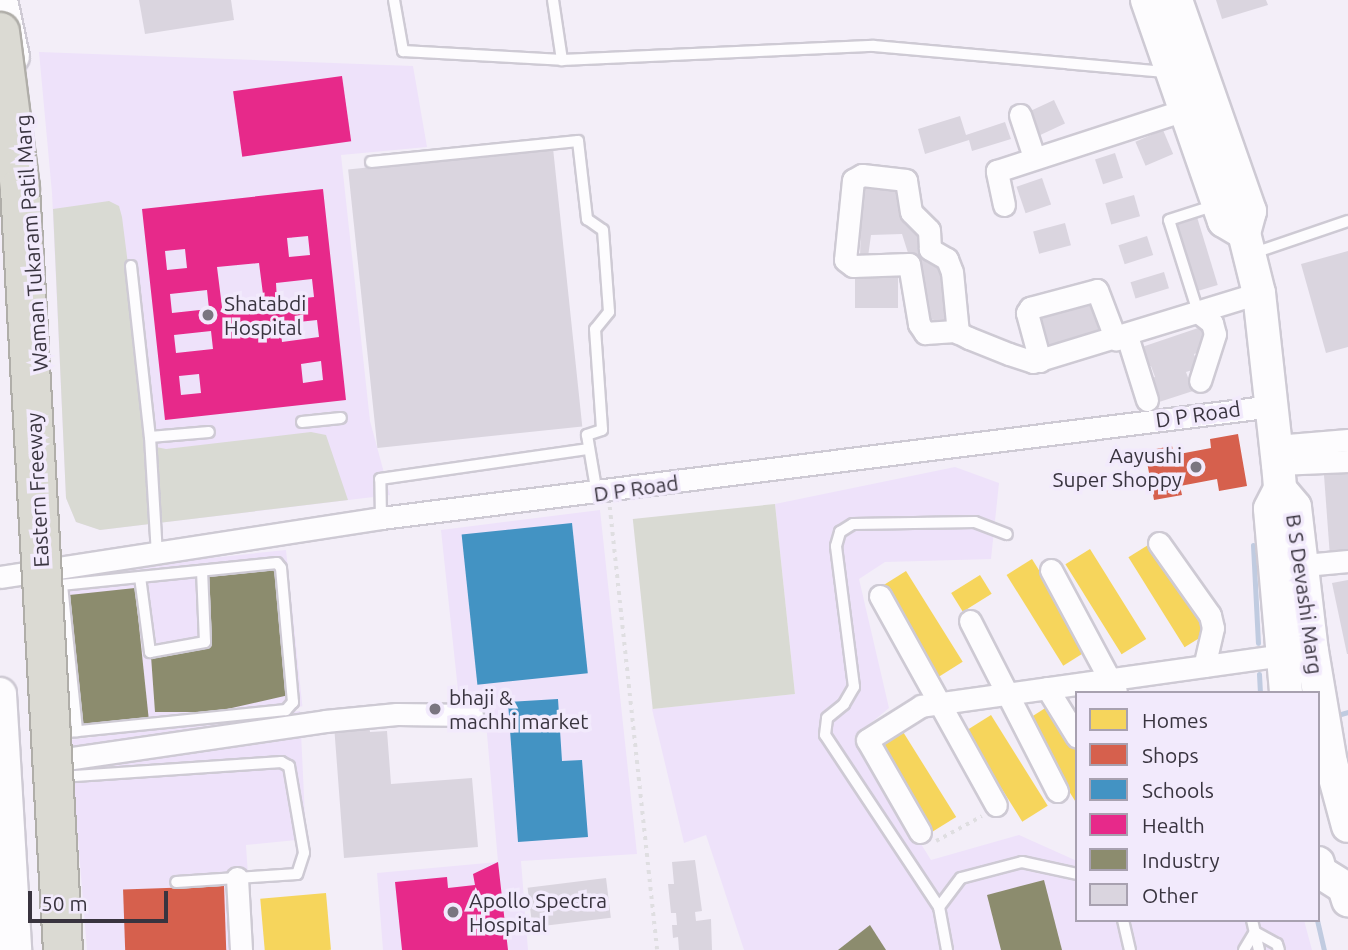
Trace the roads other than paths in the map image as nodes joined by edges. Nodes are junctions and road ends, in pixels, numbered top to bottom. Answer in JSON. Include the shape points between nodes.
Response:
{"nodes":[{"id":1,"x":1,"y":0,"type":"edge"},
{"id":2,"x":394,"y":0,"type":"edge"},
{"id":3,"x":554,"y":0,"type":"edge"},
{"id":4,"x":1147,"y":0,"type":"edge"},
{"id":5,"x":1176,"y":0,"type":"edge"},
{"id":6,"x":0,"y":32,"type":"edge"},
{"id":7,"x":562,"y":60,"type":"junction"},
{"id":8,"x":1172,"y":72,"type":"junction"},
{"id":9,"x":1185,"y":110,"type":"junction"},
{"id":10,"x":1020,"y":115,"type":"dead end"},
{"id":11,"x":1034,"y":157,"type":"junction"},
{"id":12,"x":371,"y":162,"type":"dead end"},
{"id":13,"x":0,"y":177,"type":"edge"},
{"id":14,"x":1219,"y":204,"type":"junction"},
{"id":15,"x":1004,"y":205,"type":"dead end"},
{"id":16,"x":1348,"y":221,"type":"edge"},
{"id":17,"x":1246,"y":244,"type":"junction"},
{"id":18,"x":131,"y":266,"type":"dead end"},
{"id":19,"x":1259,"y":293,"type":"junction"},
{"id":20,"x":1198,"y":312,"type":"junction"},
{"id":21,"x":958,"y":333,"type":"junction"},
{"id":22,"x":1122,"y":338,"type":"junction"},
{"id":23,"x":1040,"y":361,"type":"junction"},
{"id":24,"x":1200,"y":381,"type":"dead end"},
{"id":25,"x":1147,"y":400,"type":"dead end"},
{"id":26,"x":1273,"y":406,"type":"junction"},
{"id":27,"x":341,"y":418,"type":"dead end"},
{"id":28,"x":302,"y":422,"type":"dead end"},
{"id":29,"x":209,"y":432,"type":"dead end"},
{"id":30,"x":150,"y":437,"type":"junction"},
{"id":31,"x":1348,"y":440,"type":"edge"},
{"id":32,"x":589,"y":449,"type":"junction"},
{"id":33,"x":1348,"y":461,"type":"edge"},
{"id":34,"x":1278,"y":467,"type":"junction"},
{"id":35,"x":603,"y":493,"type":"junction"},
{"id":36,"x":381,"y":518,"type":"junction"},
{"id":37,"x":1007,"y":534,"type":"dead end"},
{"id":38,"x":1159,"y":543,"type":"dead end"},
{"id":39,"x":157,"y":554,"type":"junction"},
{"id":40,"x":1348,"y":561,"type":"edge"},
{"id":41,"x":1305,"y":565,"type":"junction"},
{"id":42,"x":1051,"y":570,"type":"dead end"},
{"id":43,"x":202,"y":571,"type":"junction"},
{"id":44,"x":0,"y":577,"type":"edge"},
{"id":45,"x":140,"y":577,"type":"junction"},
{"id":46,"x":54,"y":581,"type":"junction"},
{"id":47,"x":880,"y":596,"type":"dead end"},
{"id":48,"x":970,"y":621,"type":"dead end"},
{"id":49,"x":1312,"y":651,"type":"junction"},
{"id":50,"x":1281,"y":655,"type":"junction"},
{"id":51,"x":1204,"y":666,"type":"junction"},
{"id":52,"x":1113,"y":686,"type":"edge"},
{"id":53,"x":1047,"y":688,"type":"junction"},
{"id":54,"x":1286,"y":691,"type":"edge"},
{"id":55,"x":1319,"y":691,"type":"edge"},
{"id":56,"x":0,"y":694,"type":"edge"},
{"id":57,"x":1006,"y":694,"type":"junction"},
{"id":58,"x":1320,"y":698,"type":"edge"},
{"id":59,"x":940,"y":704,"type":"junction"},
{"id":60,"x":472,"y":715,"type":"dead end"},
{"id":61,"x":1075,"y":734,"type":"edge"},
{"id":62,"x":63,"y":760,"type":"junction"},
{"id":63,"x":1057,"y":791,"type":"dead end"},
{"id":64,"x":991,"y":796,"type":"road end"},
{"id":65,"x":5,"y":803,"type":"junction"},
{"id":66,"x":1348,"y":826,"type":"edge"},
{"id":67,"x":919,"y":832,"type":"road end"},
{"id":68,"x":1320,"y":872,"type":"edge"},
{"id":69,"x":1075,"y":874,"type":"edge"},
{"id":70,"x":237,"y":878,"type":"junction"},
{"id":71,"x":177,"y":882,"type":"dead end"},
{"id":72,"x":1347,"y":889,"type":"edge"},
{"id":73,"x":939,"y":907,"type":"junction"},
{"id":74,"x":1123,"y":922,"type":"edge"},
{"id":75,"x":1253,"y":926,"type":"edge"},
{"id":76,"x":15,"y":950,"type":"edge"},
{"id":77,"x":37,"y":950,"type":"edge"},
{"id":78,"x":63,"y":950,"type":"edge"},
{"id":79,"x":68,"y":950,"type":"edge"},
{"id":80,"x":241,"y":950,"type":"edge"},
{"id":81,"x":947,"y":950,"type":"edge"},
{"id":82,"x":1130,"y":950,"type":"edge"},
{"id":83,"x":1244,"y":950,"type":"edge"},
{"id":84,"x":1259,"y":950,"type":"edge"},
{"id":85,"x":1279,"y":950,"type":"edge"}],
"edges":[{"from":1,"to":46,"type":"main road","name":"Waman Tukaram Patil Marg","via":[[28,131]]},
{"from":2,"to":7,"type":"lane","via":[[402,51]]},
{"from":3,"to":7,"type":"lane"},
{"from":4,"to":8,"type":"main road","name":"B S Devashi Marg"},
{"from":5,"to":17,"type":"main road","name":"B S Devashi Marg","via":[[1250,211]]},
{"from":6,"to":78,"type":"highway","name":"Eastern Freeway","bridge":true,"via":[[20,188]]},
{"from":7,"to":8,"type":"lane","via":[[874,46]]},
{"from":8,"to":9,"type":"main road","name":"B S Devashi Marg"},
{"from":9,"to":11,"type":"street"},
{"from":9,"to":14,"type":"main road","name":"B S Devashi Marg"},
{"from":10,"to":11,"type":"street"},
{"from":11,"to":15,"type":"street","via":[[997,171]]},
{"from":12,"to":32,"type":"lane","via":[[578,141],[587,219],[603,230],[608,312],[595,329],[603,422],[602,430],[587,435]]},
{"from":13,"to":77,"type":"highway","name":"Eastern Freeway"},
{"from":14,"to":17,"type":"main road","name":"B S Devashi Marg","via":[[1224,220]]},
{"from":14,"to":20,"type":"lane","via":[[1169,220]]},
{"from":16,"to":17,"type":"lane"},
{"from":17,"to":19,"type":"main road","name":"B S Devashi Marg"},
{"from":18,"to":30,"type":"lane"},
{"from":19,"to":20,"type":"street"},
{"from":19,"to":26,"type":"main road","name":"B S Devashi Marg"},
{"from":20,"to":22,"type":"street"},
{"from":20,"to":24,"type":"street","via":[[1212,323],[1215,334]]},
{"from":21,"to":21,"type":"street","via":[[925,333],[919,324],[909,264],[853,266],[845,260],[853,180],[862,175],[906,180],[911,212],[929,230],[930,249],[947,259],[952,272]]},
{"from":21,"to":23,"type":"street"},
{"from":22,"to":23,"type":"street"},
{"from":22,"to":23,"type":"street","via":[[1097,290],[1030,308],[1027,313]]},
{"from":22,"to":25,"type":"street"},
{"from":26,"to":34,"type":"main road","name":"B S Devashi Marg"},
{"from":26,"to":35,"type":"street","name":"D P Road"},
{"from":27,"to":28,"type":"lane"},
{"from":29,"to":30,"type":"lane"},
{"from":30,"to":39,"type":"lane"},
{"from":31,"to":34,"type":"street"},
{"from":32,"to":35,"type":"lane"},
{"from":32,"to":36,"type":"lane","via":[[380,479]]},
{"from":33,"to":34,"type":"street"},
{"from":34,"to":41,"type":"main road","name":"B S Devashi Marg","via":[[1295,507]]},
{"from":34,"to":50,"type":"main road","name":"B S Devashi Marg","via":[[1270,509]]},
{"from":35,"to":36,"type":"street","name":"D P Road"},
{"from":36,"to":39,"type":"street","name":"D P Road"},
{"from":37,"to":73,"type":"lane","via":[[975,522],[853,524],[840,532],[836,546],[854,687],[844,704],[827,718],[825,735]]},
{"from":38,"to":51,"type":"street","via":[[1210,615],[1213,628]]},
{"from":39,"to":46,"type":"street","name":"D P Road"},
{"from":40,"to":41,"type":"street"},
{"from":41,"to":49,"type":"main road","name":"B S Devashi Marg"},
{"from":42,"to":52,"type":"street"},
{"from":43,"to":45,"type":"lane"},
{"from":43,"to":45,"type":"lane","via":[[205,642],[150,652]]},
{"from":43,"to":62,"type":"lane","via":[[276,563],[281,568],[293,702],[286,710]]},
{"from":44,"to":46,"type":"street","name":"D P Road"},
{"from":45,"to":46,"type":"lane"},
{"from":46,"to":62,"type":"main road","name":"Waman Tukaram Patil Marg"},
{"from":47,"to":59,"type":"street"},
{"from":48,"to":57,"type":"street"},
{"from":49,"to":50,"type":"street"},
{"from":49,"to":55,"type":"main road","name":"B S Devashi Marg"},
{"from":50,"to":51,"type":"street"},
{"from":50,"to":54,"type":"main road","name":"B S Devashi Marg"},
{"from":51,"to":52,"type":"street"},
{"from":52,"to":53,"type":"street"},
{"from":53,"to":57,"type":"street"},
{"from":53,"to":61,"type":"street"},
{"from":56,"to":65,"type":"main road"},
{"from":57,"to":59,"type":"street"},
{"from":57,"to":63,"type":"street"},
{"from":58,"to":66,"type":"main road","name":"B S Devashi Marg"},
{"from":59,"to":64,"type":"street"},
{"from":59,"to":67,"type":"street","via":[[922,706],[867,740]]},
{"from":60,"to":62,"type":"street","via":[[397,714],[325,721]]},
{"from":62,"to":65,"type":"main road"},
{"from":62,"to":70,"type":"lane","via":[[281,762],[289,766],[303,863],[297,874]]},
{"from":62,"to":79,"type":"main road","name":"Waman Tukaram Patil Marg"},
{"from":65,"to":76,"type":"main road"},
{"from":68,"to":72,"type":"main road"},
{"from":69,"to":73,"type":"lane","via":[[1022,862],[961,878]]},
{"from":70,"to":71,"type":"lane"},
{"from":70,"to":80,"type":"street"},
{"from":73,"to":81,"type":"lane"},
{"from":74,"to":82,"type":"lane"},
{"from":75,"to":83,"type":"lane"},
{"from":75,"to":84,"type":"lane"},
{"from":75,"to":85,"type":"lane"}]}
